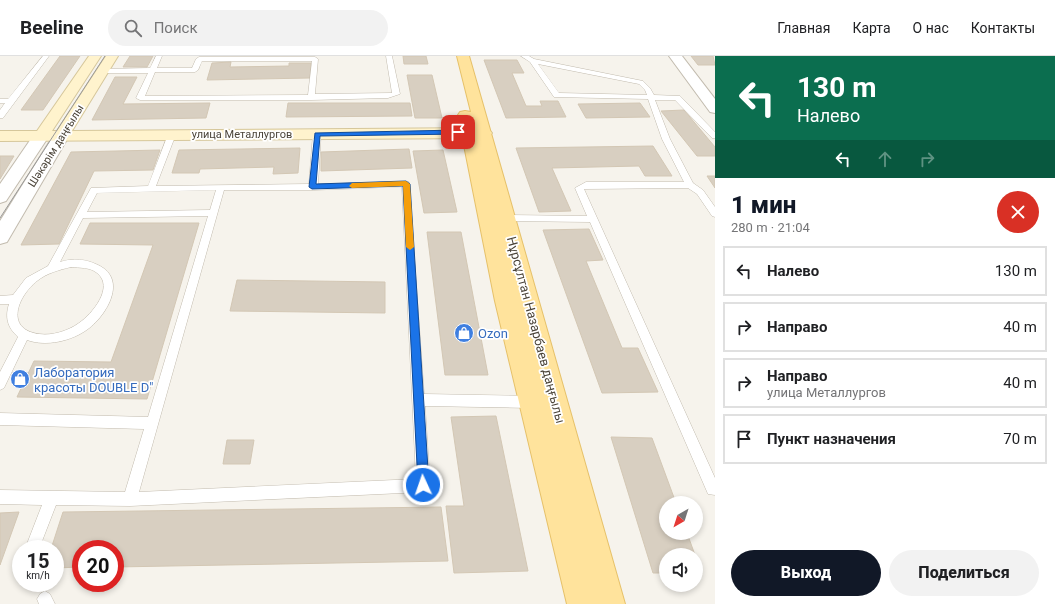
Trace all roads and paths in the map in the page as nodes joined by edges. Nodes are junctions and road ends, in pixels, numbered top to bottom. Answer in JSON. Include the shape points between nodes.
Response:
{"nodes":[{"id":1,"x":46,"y":56,"type":"edge"},
{"id":2,"x":95,"y":56,"type":"edge"},
{"id":3,"x":112,"y":56,"type":"edge"},
{"id":4,"x":159,"y":56,"type":"edge"},
{"id":5,"x":389,"y":56,"type":"edge"},
{"id":6,"x":449,"y":56,"type":"edge"},
{"id":7,"x":462,"y":56,"type":"edge"},
{"id":8,"x":524,"y":56,"type":"edge"},
{"id":9,"x":675,"y":56,"type":"edge"},
{"id":10,"x":532,"y":61,"type":"junction"},
{"id":11,"x":151,"y":70,"type":"junction"},
{"id":12,"x":102,"y":71,"type":"junction"},
{"id":13,"x":652,"y":97,"type":"junction"},
{"id":14,"x":311,"y":98,"type":"junction"},
{"id":15,"x":0,"y":101,"type":"edge"},
{"id":16,"x":10,"y":101,"type":"junction"},
{"id":17,"x":715,"y":109,"type":"edge"},
{"id":18,"x":0,"y":116,"type":"edge"},
{"id":19,"x":476,"y":132,"type":"junction"},
{"id":20,"x":172,"y":134,"type":"junction"},
{"id":21,"x":317,"y":134,"type":"junction"},
{"id":22,"x":0,"y":136,"type":"edge"},
{"id":23,"x":41,"y":136,"type":"junction"},
{"id":24,"x":62,"y":136,"type":"junction"},
{"id":25,"x":715,"y":136,"type":"edge"},
{"id":26,"x":690,"y":185,"type":"junction"},
{"id":27,"x":221,"y":187,"type":"junction"},
{"id":28,"x":312,"y":187,"type":"junction"},
{"id":29,"x":151,"y":189,"type":"junction"},
{"id":30,"x":0,"y":197,"type":"edge"},
{"id":31,"x":213,"y":213,"type":"junction"},
{"id":32,"x":715,"y":214,"type":"edge"},
{"id":33,"x":81,"y":215,"type":"junction"},
{"id":34,"x":506,"y":218,"type":"junction"},
{"id":35,"x":592,"y":219,"type":"junction"},
{"id":36,"x":0,"y":237,"type":"edge"},
{"id":37,"x":52,"y":268,"type":"junction"},
{"id":38,"x":14,"y":299,"type":"junction"},
{"id":39,"x":0,"y":300,"type":"edge"},
{"id":40,"x":24,"y":336,"type":"junction"},
{"id":41,"x":0,"y":384,"type":"edge"},
{"id":42,"x":418,"y":400,"type":"junction"},
{"id":43,"x":532,"y":402,"type":"junction"},
{"id":44,"x":0,"y":419,"type":"edge"},
{"id":45,"x":152,"y":422,"type":"junction"},
{"id":46,"x":714,"y":491,"type":"edge"},
{"id":47,"x":0,"y":497,"type":"edge"},
{"id":48,"x":52,"y":498,"type":"junction"},
{"id":49,"x":130,"y":499,"type":"junction"},
{"id":50,"x":36,"y":540,"type":"edge"},
{"id":51,"x":583,"y":604,"type":"edge"},
{"id":52,"x":609,"y":604,"type":"edge"}],
"edges":[{"from":1,"to":16,"type":"lane"},
{"from":2,"to":23,"type":"street","name":"Шәкәрім даңғылы"},
{"from":3,"to":12,"type":"street","name":"Шәкәрім даңғылы"},
{"from":4,"to":11,"type":"lane"},
{"from":5,"to":14,"type":"lane","via":[[396,94]]},
{"from":6,"to":19,"type":"main road","name":"Нұрсұлтан Назарбаев даңғылы"},
{"from":7,"to":19,"type":"main road","name":"Нұрсұлтан Назарбаев даңғылы"},
{"from":8,"to":10,"type":"lane"},
{"from":9,"to":17,"type":"street"},
{"from":10,"to":13,"type":"lane","via":[[641,82]]},
{"from":10,"to":13,"type":"lane","via":[[557,95]]},
{"from":11,"to":12,"type":"lane"},
{"from":11,"to":14,"type":"lane","via":[[140,98]]},
{"from":11,"to":14,"type":"lane","via":[[195,70],[199,59],[315,58]]},
{"from":12,"to":24,"type":"street","name":"Шәкәрім даңғылы"},
{"from":13,"to":25,"type":"lane","via":[[677,98]]},
{"from":13,"to":26,"type":"lane","via":[[666,139]]},
{"from":15,"to":16,"type":"lane"},
{"from":16,"to":18,"type":"lane"},
{"from":19,"to":21,"type":"street","name":"улица Металлургов"},
{"from":19,"to":34,"type":"main road","name":"Нұрсұлтан Назарбаев даңғылы"},
{"from":19,"to":43,"type":"main road","name":"Нұрсұлтан Назарбаев даңғылы","via":[[506,301]]},
{"from":20,"to":21,"type":"street","name":"улица Металлургов"},
{"from":20,"to":24,"type":"street","name":"улица Металлургов"},
{"from":20,"to":29,"type":"lane"},
{"from":21,"to":28,"type":"lane"},
{"from":22,"to":23,"type":"street","name":"улица Металлургов"},
{"from":23,"to":24,"type":"street","name":"улица Металлургов"},
{"from":23,"to":30,"type":"street","name":"Шәкәрім даңғылы"},
{"from":24,"to":36,"type":"street","name":"Шәкәрім даңғылы"},
{"from":26,"to":32,"type":"lane","via":[[700,192]]},
{"from":26,"to":35,"type":"lane","via":[[586,185],[579,188]]},
{"from":27,"to":28,"type":"lane"},
{"from":27,"to":29,"type":"lane"},
{"from":27,"to":31,"type":"lane"},
{"from":28,"to":42,"type":"lane","via":[[406,184]]},
{"from":29,"to":33,"type":"lane","via":[[94,190]]},
{"from":31,"to":33,"type":"lane"},
{"from":31,"to":45,"type":"lane"},
{"from":33,"to":37,"type":"lane"},
{"from":34,"to":35,"type":"lane"},
{"from":34,"to":52,"type":"main road","name":"Нұрсұлтан Назарбаев даңғылы"},
{"from":35,"to":46,"type":"lane"},
{"from":37,"to":38,"type":"lane","via":[[30,281]]},
{"from":37,"to":40,"type":"lane","via":[[71,263],[89,264],[102,271],[109,282],[108,296],[99,312],[83,326],[63,336],[42,339]]},
{"from":38,"to":39,"type":"lane"},
{"from":38,"to":40,"type":"lane","via":[[10,318],[15,328]]},
{"from":40,"to":41,"type":"lane"},
{"from":42,"to":43,"type":"lane"},
{"from":42,"to":49,"type":"lane","via":[[423,485]]},
{"from":43,"to":51,"type":"main road","name":"Нұрсұлтан Назарбаев даңғылы"},
{"from":44,"to":45,"type":"lane"},
{"from":45,"to":49,"type":"lane"},
{"from":47,"to":48,"type":"lane"},
{"from":48,"to":49,"type":"lane"},
{"from":48,"to":50,"type":"lane"}]}
